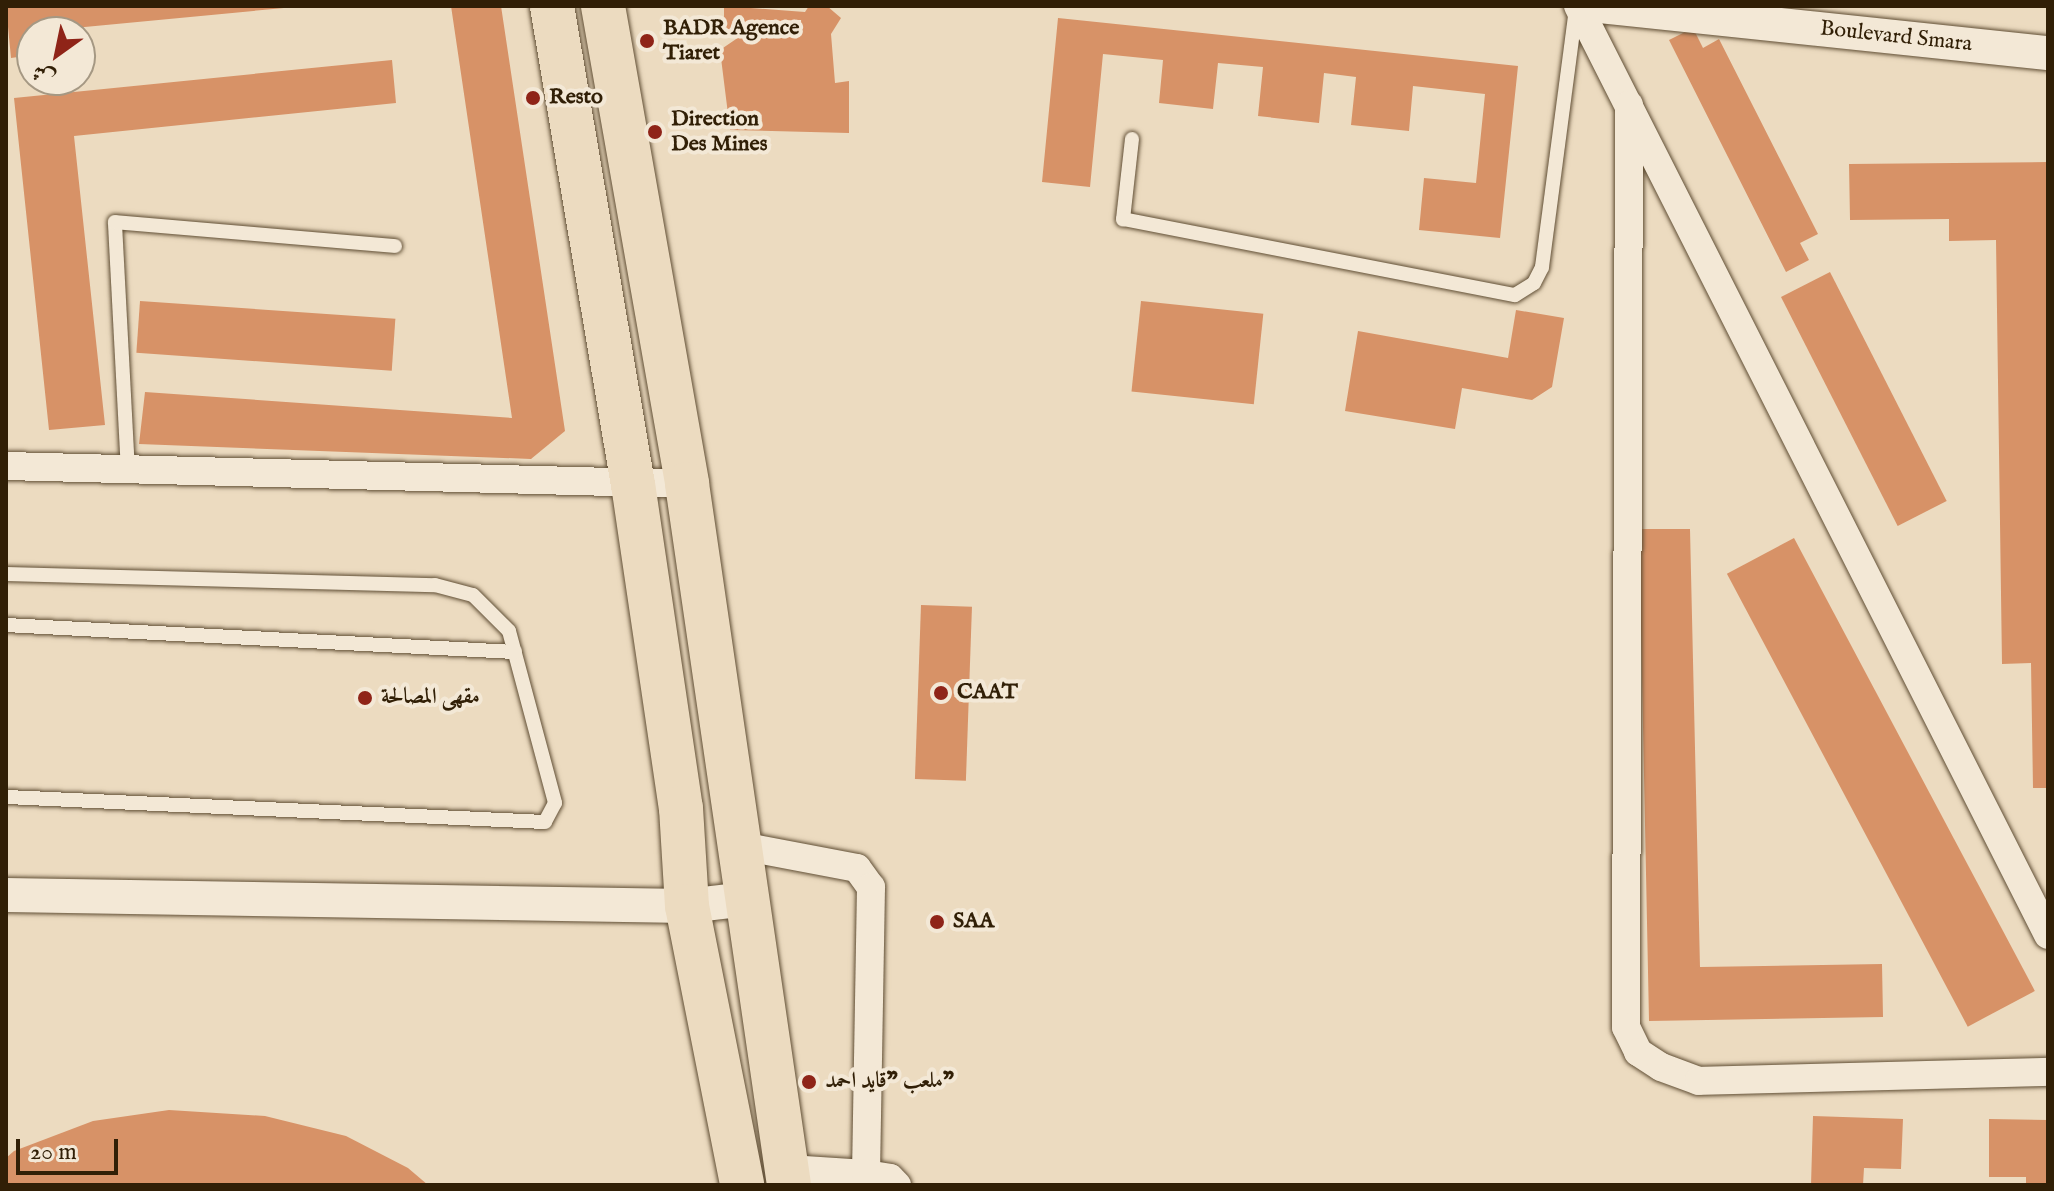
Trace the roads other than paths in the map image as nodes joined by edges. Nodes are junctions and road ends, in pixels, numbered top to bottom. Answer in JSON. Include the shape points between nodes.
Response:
{"nodes":[{"id":1,"x":552,"y":6,"type":"edge"},
{"id":2,"x":603,"y":6,"type":"edge"},
{"id":3,"x":1577,"y":6,"type":"edge"},
{"id":4,"x":1600,"y":6,"type":"edge"},
{"id":5,"x":2048,"y":53,"type":"edge"},
{"id":6,"x":1629,"y":105,"type":"junction"},
{"id":7,"x":1132,"y":139,"type":"dead end"},
{"id":8,"x":395,"y":246,"type":"dead end"},
{"id":9,"x":6,"y":466,"type":"edge"},
{"id":10,"x":128,"y":473,"type":"junction"},
{"id":11,"x":633,"y":484,"type":"junction"},
{"id":12,"x":687,"y":484,"type":"junction"},
{"id":13,"x":6,"y":574,"type":"edge"},
{"id":14,"x":6,"y":625,"type":"edge"},
{"id":15,"x":515,"y":652,"type":"junction"},
{"id":16,"x":6,"y":797,"type":"edge"},
{"id":17,"x":741,"y":846,"type":"junction"},
{"id":18,"x":6,"y":895,"type":"edge"},
{"id":19,"x":747,"y":899,"type":"junction"},
{"id":20,"x":687,"y":906,"type":"junction"},
{"id":21,"x":2048,"y":935,"type":"edge"},
{"id":22,"x":2048,"y":1072,"type":"edge"},
{"id":23,"x":866,"y":1174,"type":"junction"},
{"id":24,"x":789,"y":1177,"type":"edge"},
{"id":25,"x":742,"y":1185,"type":"edge"},
{"id":26,"x":897,"y":1185,"type":"edge"}],
"edges":[{"from":1,"to":11,"type":"main road"},
{"from":2,"to":12,"type":"main road"},
{"from":3,"to":6,"type":"street"},
{"from":3,"to":7,"type":"lane","via":[[1542,267],[1534,283],[1515,295],[1123,219]]},
{"from":4,"to":5,"type":"street","name":"Boulevard Smara"},
{"from":6,"to":21,"type":"street"},
{"from":6,"to":22,"type":"street","via":[[1626,1027],[1638,1052],[1699,1081]]},
{"from":8,"to":10,"type":"lane","via":[[115,222]]},
{"from":9,"to":10,"type":"street"},
{"from":10,"to":11,"type":"street"},
{"from":11,"to":12,"type":"street"},
{"from":11,"to":20,"type":"main road","via":[[681,808]]},
{"from":12,"to":17,"type":"main road"},
{"from":13,"to":15,"type":"lane","via":[[435,585],[473,595],[509,631]]},
{"from":14,"to":15,"type":"lane"},
{"from":15,"to":16,"type":"lane","via":[[555,803],[545,822]]},
{"from":17,"to":19,"type":"main road"},
{"from":17,"to":23,"type":"street","via":[[857,868],[871,887]]},
{"from":18,"to":20,"type":"street"},
{"from":19,"to":20,"type":"street"},
{"from":19,"to":24,"type":"main road"},
{"from":20,"to":25,"type":"main road"},
{"from":23,"to":24,"type":"street"},
{"from":23,"to":26,"type":"street","via":[[890,1178]]}]}
